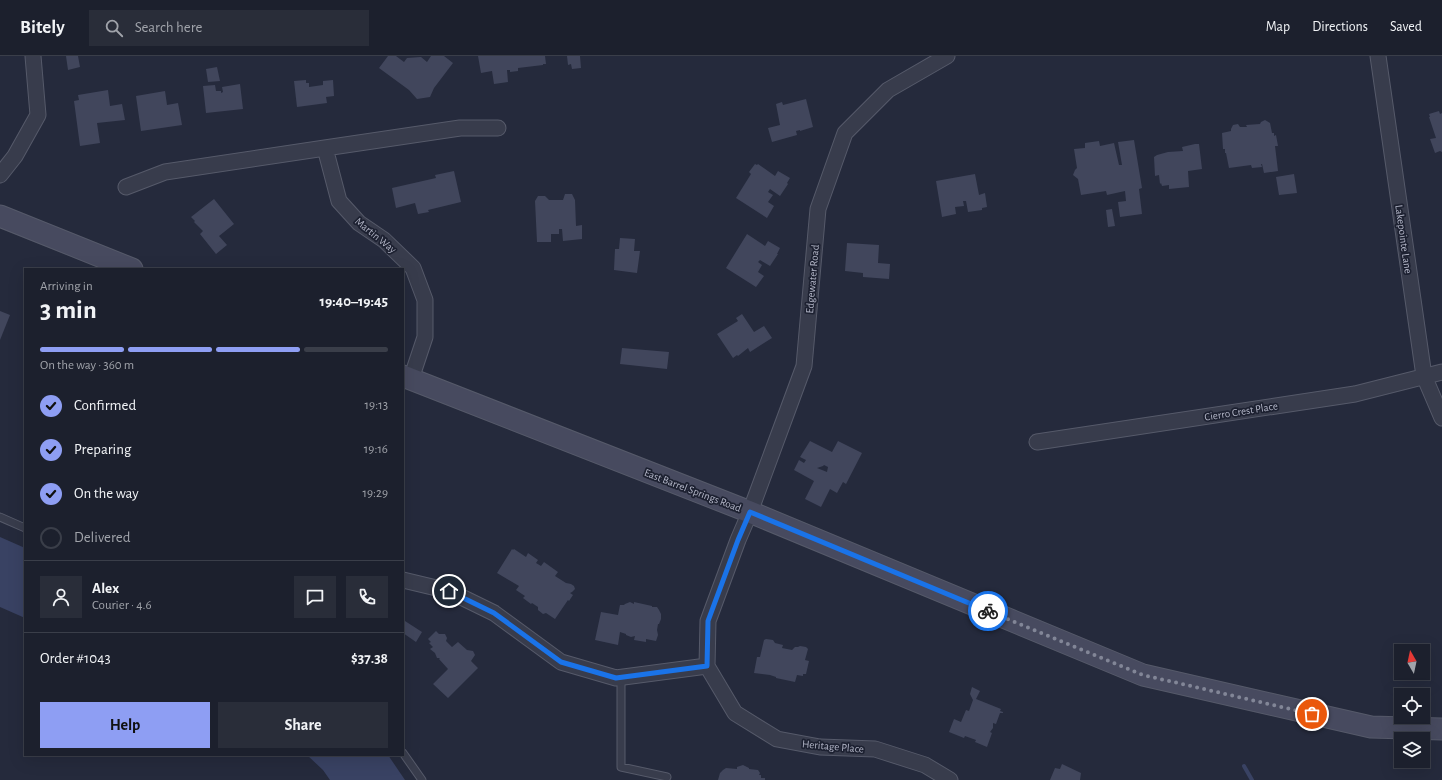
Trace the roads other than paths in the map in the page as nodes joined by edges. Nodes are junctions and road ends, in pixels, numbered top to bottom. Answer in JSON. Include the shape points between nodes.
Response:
{"nodes":[{"id":1,"x":33,"y":56,"type":"edge"},
{"id":2,"x":1378,"y":56,"type":"edge"},
{"id":3,"x":945,"y":57,"type":"edge"},
{"id":4,"x":498,"y":128,"type":"dead end"},
{"id":5,"x":325,"y":148,"type":"junction"},
{"id":6,"x":0,"y":175,"type":"edge"},
{"id":7,"x":126,"y":187,"type":"dead end"},
{"id":8,"x":0,"y":216,"type":"edge"},
{"id":9,"x":130,"y":268,"type":"edge"},
{"id":10,"x":1442,"y":372,"type":"edge"},
{"id":11,"x":1424,"y":376,"type":"junction"},
{"id":12,"x":407,"y":377,"type":"edge"},
{"id":13,"x":1442,"y":418,"type":"edge"},
{"id":14,"x":1037,"y":442,"type":"dead end"},
{"id":15,"x":750,"y":512,"type":"junction"},
{"id":16,"x":0,"y":518,"type":"edge"},
{"id":17,"x":24,"y":528,"type":"edge"},
{"id":18,"x":404,"y":580,"type":"edge"},
{"id":19,"x":707,"y":666,"type":"junction"},
{"id":20,"x":621,"y":678,"type":"junction"},
{"id":21,"x":1442,"y":729,"type":"edge"},
{"id":22,"x":404,"y":754,"type":"edge"},
{"id":23,"x":667,"y":777,"type":"dead end"},
{"id":24,"x":422,"y":780,"type":"edge"},
{"id":25,"x":950,"y":780,"type":"edge"}],
"edges":[{"from":1,"to":6,"type":"street","via":[[38,115],[15,156]]},
{"from":2,"to":11,"type":"street","name":"Lakepointe Lane"},
{"from":3,"to":15,"type":"street","name":"Edgewater Road","via":[[888,90],[845,133],[818,209],[804,366]]},
{"from":4,"to":5,"type":"street","via":[[460,128]]},
{"from":5,"to":7,"type":"street","via":[[165,172]]},
{"from":5,"to":12,"type":"street","name":"Martin Way","via":[[339,201],[359,223],[384,240],[413,268],[424,300],[425,337]]},
{"from":8,"to":9,"type":"street"},
{"from":10,"to":11,"type":"street","name":"Cierro Crest Place"},
{"from":11,"to":13,"type":"street","name":"Lakepointe Lane"},
{"from":11,"to":14,"type":"street","name":"Cierro Crest Place","via":[[1355,394]]},
{"from":12,"to":15,"type":"street","name":"East Barrel Springs Road"},
{"from":15,"to":19,"type":"street","name":"Edgewater Road","via":[[708,621]]},
{"from":15,"to":21,"type":"street","name":"East Barrel Springs Road","via":[[1143,675],[1371,727]]},
{"from":16,"to":17,"type":"lane"},
{"from":18,"to":20,"type":"street","via":[[449,591],[494,613],[561,662]]},
{"from":19,"to":20,"type":"street"},
{"from":19,"to":25,"type":"street","name":"Heritage Place","via":[[735,713],[777,739],[820,747],[875,749],[925,765]]},
{"from":20,"to":23,"type":"lane","via":[[621,767]]},
{"from":22,"to":24,"type":"lane"}]}
